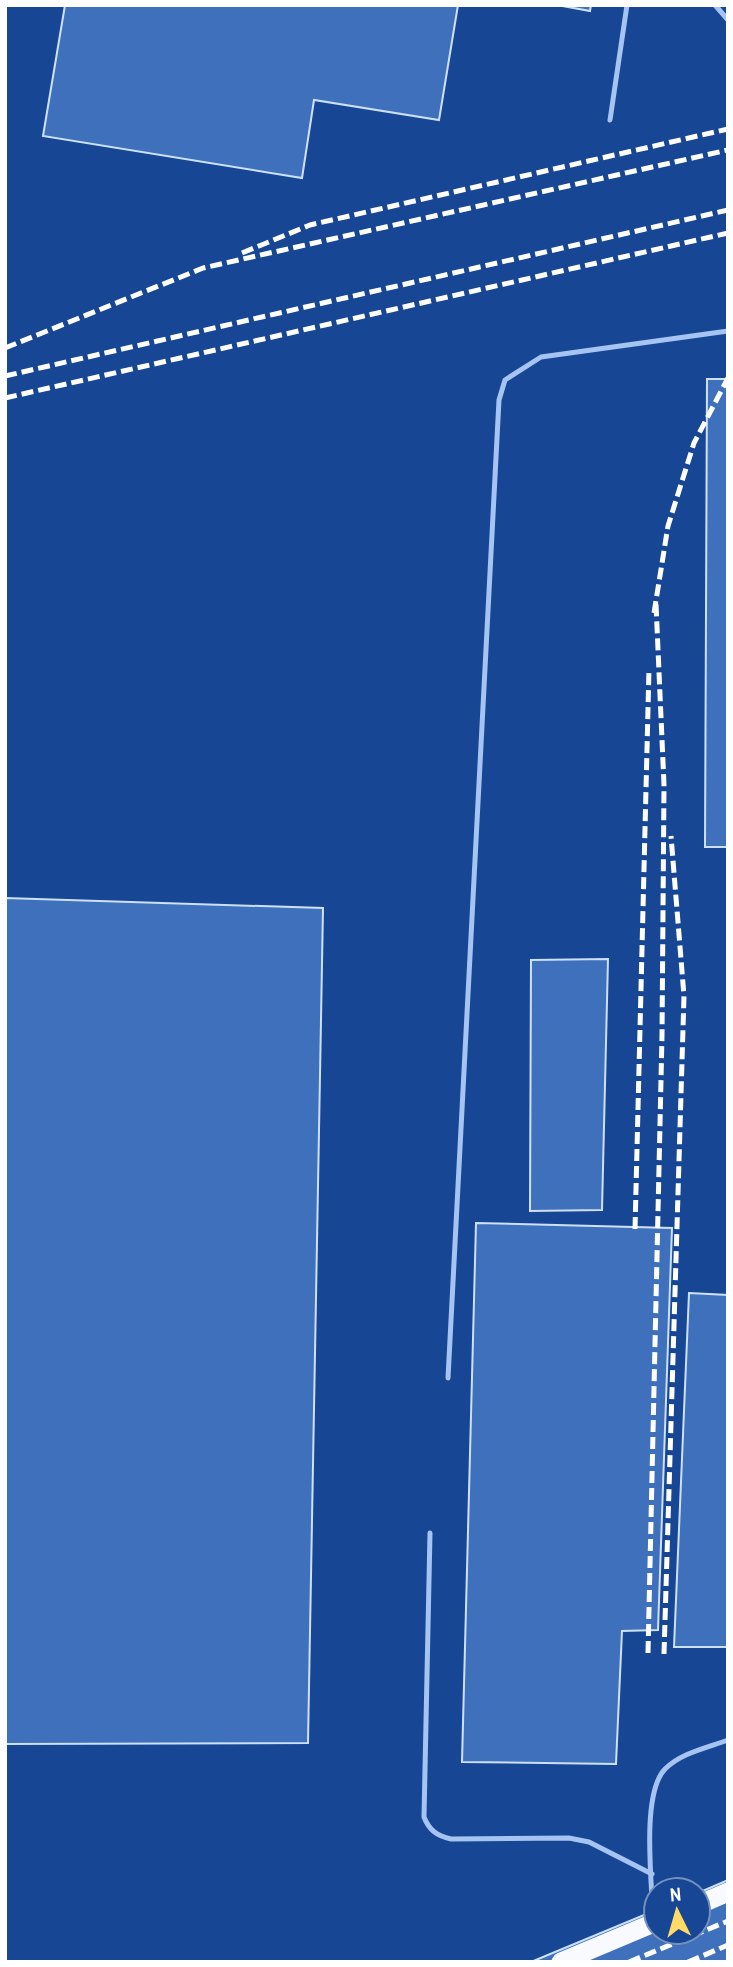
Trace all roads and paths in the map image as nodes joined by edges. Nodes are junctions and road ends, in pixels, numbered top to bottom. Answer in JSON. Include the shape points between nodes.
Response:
{"nodes":[{"id":1,"x":627,"y":5,"type":"edge"},
{"id":2,"x":715,"y":5,"type":"edge"},
{"id":3,"x":728,"y":20,"type":"edge"},
{"id":4,"x":610,"y":120,"type":"dead end"},
{"id":5,"x":728,"y":331,"type":"edge"},
{"id":6,"x":448,"y":1378,"type":"dead end"},
{"id":7,"x":430,"y":1533,"type":"dead end"},
{"id":8,"x":728,"y":1740,"type":"edge"},
{"id":9,"x":652,"y":1874,"type":"joint"},
{"id":10,"x":642,"y":1928,"type":"edge"},
{"id":11,"x":561,"y":1962,"type":"edge"}],
"edges":[{"from":1,"to":4,"type":"lane"},
{"from":2,"to":3,"type":"lane"},
{"from":5,"to":6,"type":"lane","via":[[541,356],[506,380],[499,400]]},
{"from":7,"to":9,"type":"lane","via":[[427,1825],[451,1839],[579,1840]]},
{"from":8,"to":9,"type":"lane","via":[[682,1756],[658,1778],[652,1804]]},
{"from":10,"to":11,"type":"highway"}]}
